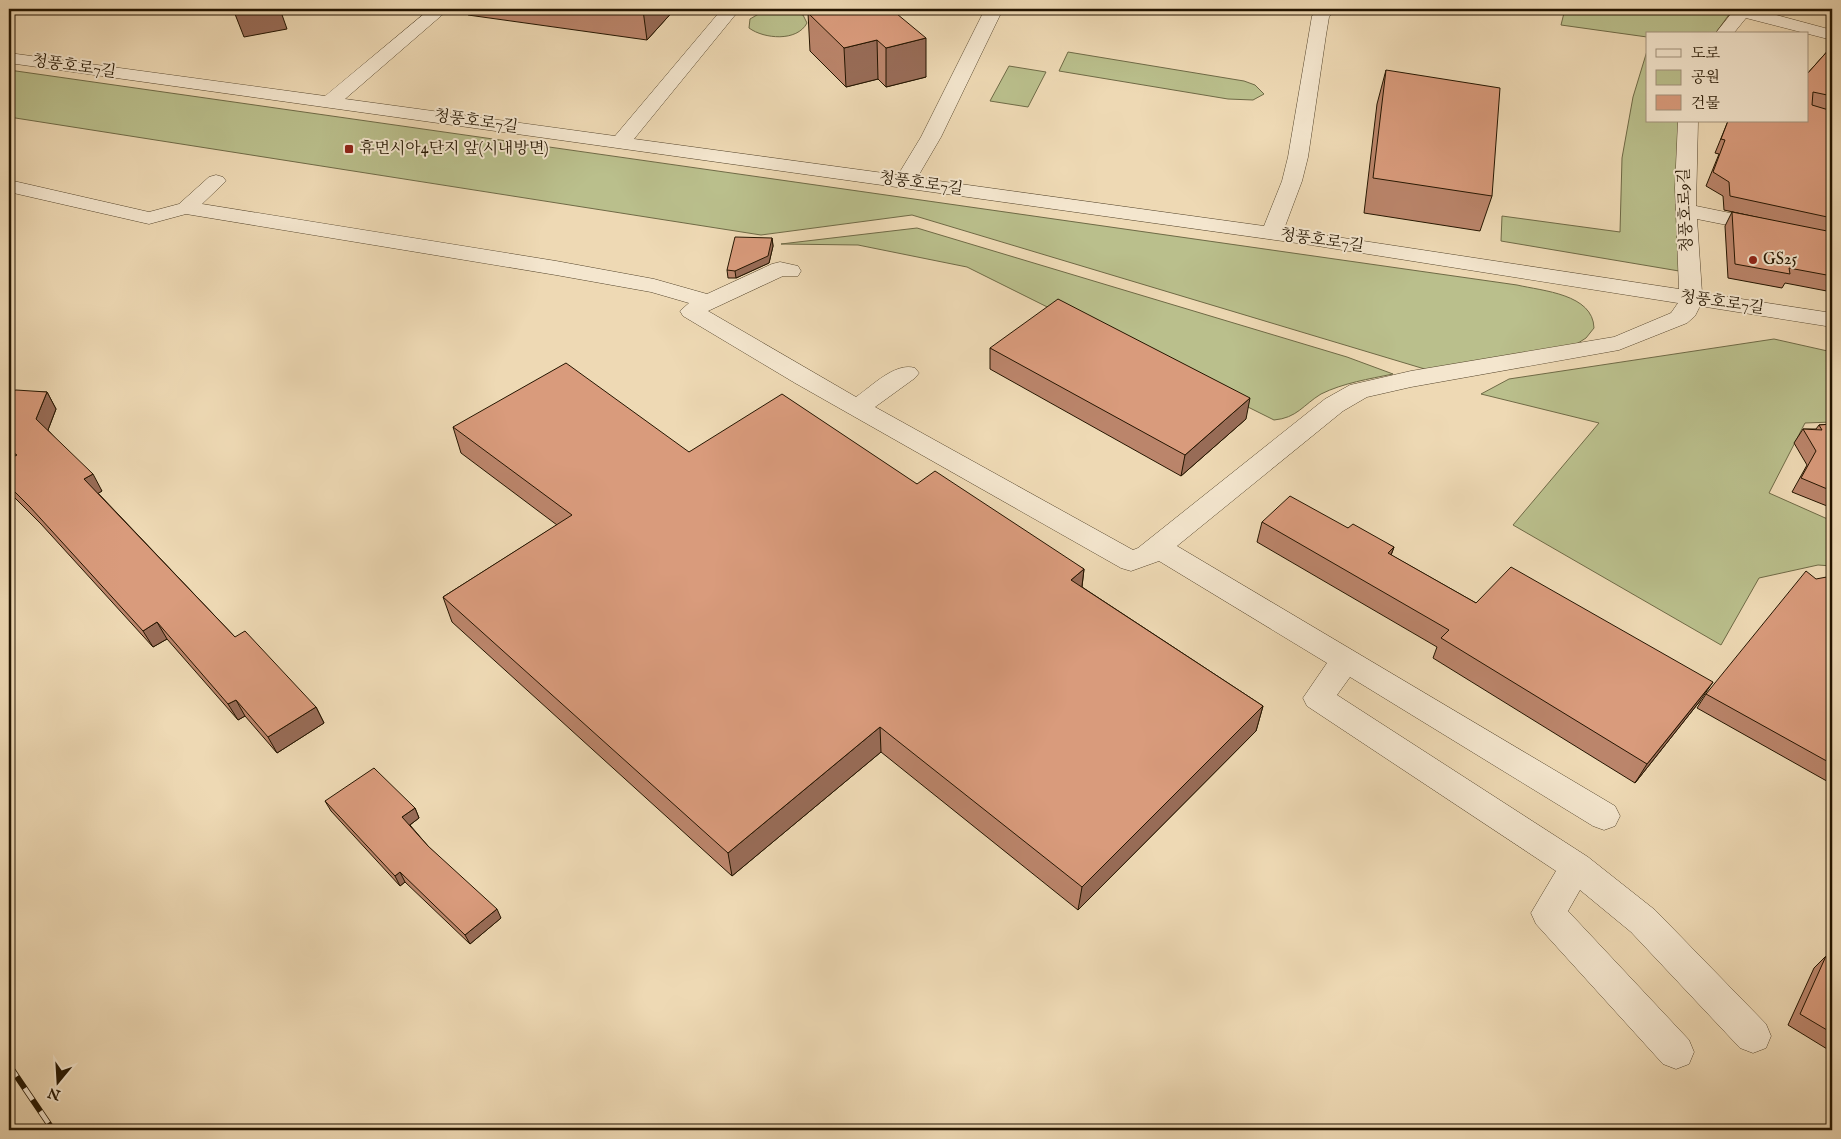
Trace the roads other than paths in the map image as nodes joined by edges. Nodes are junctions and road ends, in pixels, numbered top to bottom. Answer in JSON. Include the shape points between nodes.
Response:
{"nodes":[{"id":1,"x":440,"y":9,"type":"edge"},
{"id":2,"x":731,"y":9,"type":"edge"},
{"id":3,"x":994,"y":9,"type":"edge"},
{"id":4,"x":1328,"y":9,"type":"edge"},
{"id":5,"x":1743,"y":10,"type":"edge"},
{"id":6,"x":1726,"y":32,"type":"edge"},
{"id":7,"x":1832,"y":35,"type":"edge"},
{"id":8,"x":9,"y":58,"type":"edge"},
{"id":9,"x":330,"y":102,"type":"junction"},
{"id":10,"x":1688,"y":122,"type":"edge"},
{"id":11,"x":621,"y":142,"type":"junction"},
{"id":12,"x":216,"y":181,"type":"dead end"},
{"id":13,"x":904,"y":182,"type":"junction"},
{"id":14,"x":9,"y":186,"type":"edge"},
{"id":15,"x":186,"y":208,"type":"junction"},
{"id":16,"x":1686,"y":210,"type":"junction"},
{"id":17,"x":1271,"y":234,"type":"junction"},
{"id":18,"x":1832,"y":240,"type":"edge"},
{"id":19,"x":790,"y":272,"type":"dead end"},
{"id":20,"x":1691,"y":299,"type":"junction"},
{"id":21,"x":708,"y":301,"type":"junction"},
{"id":22,"x":1832,"y":320,"type":"edge"},
{"id":23,"x":907,"y":372,"type":"dead end"},
{"id":24,"x":857,"y":408,"type":"junction"},
{"id":25,"x":1153,"y":551,"type":"junction"},
{"id":26,"x":1345,"y":662,"type":"junction"},
{"id":27,"x":1604,"y":816,"type":"dead end"},
{"id":28,"x":1576,"y":867,"type":"junction"},
{"id":29,"x":1753,"y":1036,"type":"dead end"},
{"id":30,"x":1676,"y":1052,"type":"dead end"}],
"edges":[{"from":1,"to":9,"type":"street"},
{"from":2,"to":11,"type":"street"},
{"from":3,"to":13,"type":"street","via":[[931,137]]},
{"from":4,"to":17,"type":"street","via":[[1321,16],[1317,35],[1292,181]]},
{"from":5,"to":6,"type":"street"},
{"from":5,"to":7,"type":"street"},
{"from":8,"to":9,"type":"street","name":"청풍호로7길"},
{"from":9,"to":11,"type":"street","name":"청풍호로7길"},
{"from":10,"to":16,"type":"street","name":"청풍호로9길","via":[[1684,161]]},
{"from":11,"to":13,"type":"street","name":"청풍호로7길"},
{"from":12,"to":15,"type":"street"},
{"from":13,"to":17,"type":"street","name":"청풍호로7길"},
{"from":14,"to":15,"type":"street","via":[[149,218]]},
{"from":15,"to":21,"type":"street","via":[[576,272],[654,286]]},
{"from":16,"to":18,"type":"street"},
{"from":16,"to":20,"type":"street","name":"청풍호로9길"},
{"from":17,"to":20,"type":"street","name":"청풍호로7길"},
{"from":19,"to":21,"type":"street","via":[[780,269]]},
{"from":20,"to":22,"type":"street","name":"청풍호로7길"},
{"from":20,"to":25,"type":"street","via":[[1679,318],[1619,343],[1411,378],[1359,391],[1334,405]]},
{"from":21,"to":24,"type":"street","via":[[691,311]]},
{"from":23,"to":24,"type":"street"},
{"from":24,"to":25,"type":"street","via":[[1131,561]]},
{"from":25,"to":26,"type":"street"},
{"from":26,"to":27,"type":"street"},
{"from":26,"to":28,"type":"street","via":[[1318,698]]},
{"from":28,"to":29,"type":"street","via":[[1643,921]]},
{"from":28,"to":30,"type":"street","via":[[1548,913]]}]}
